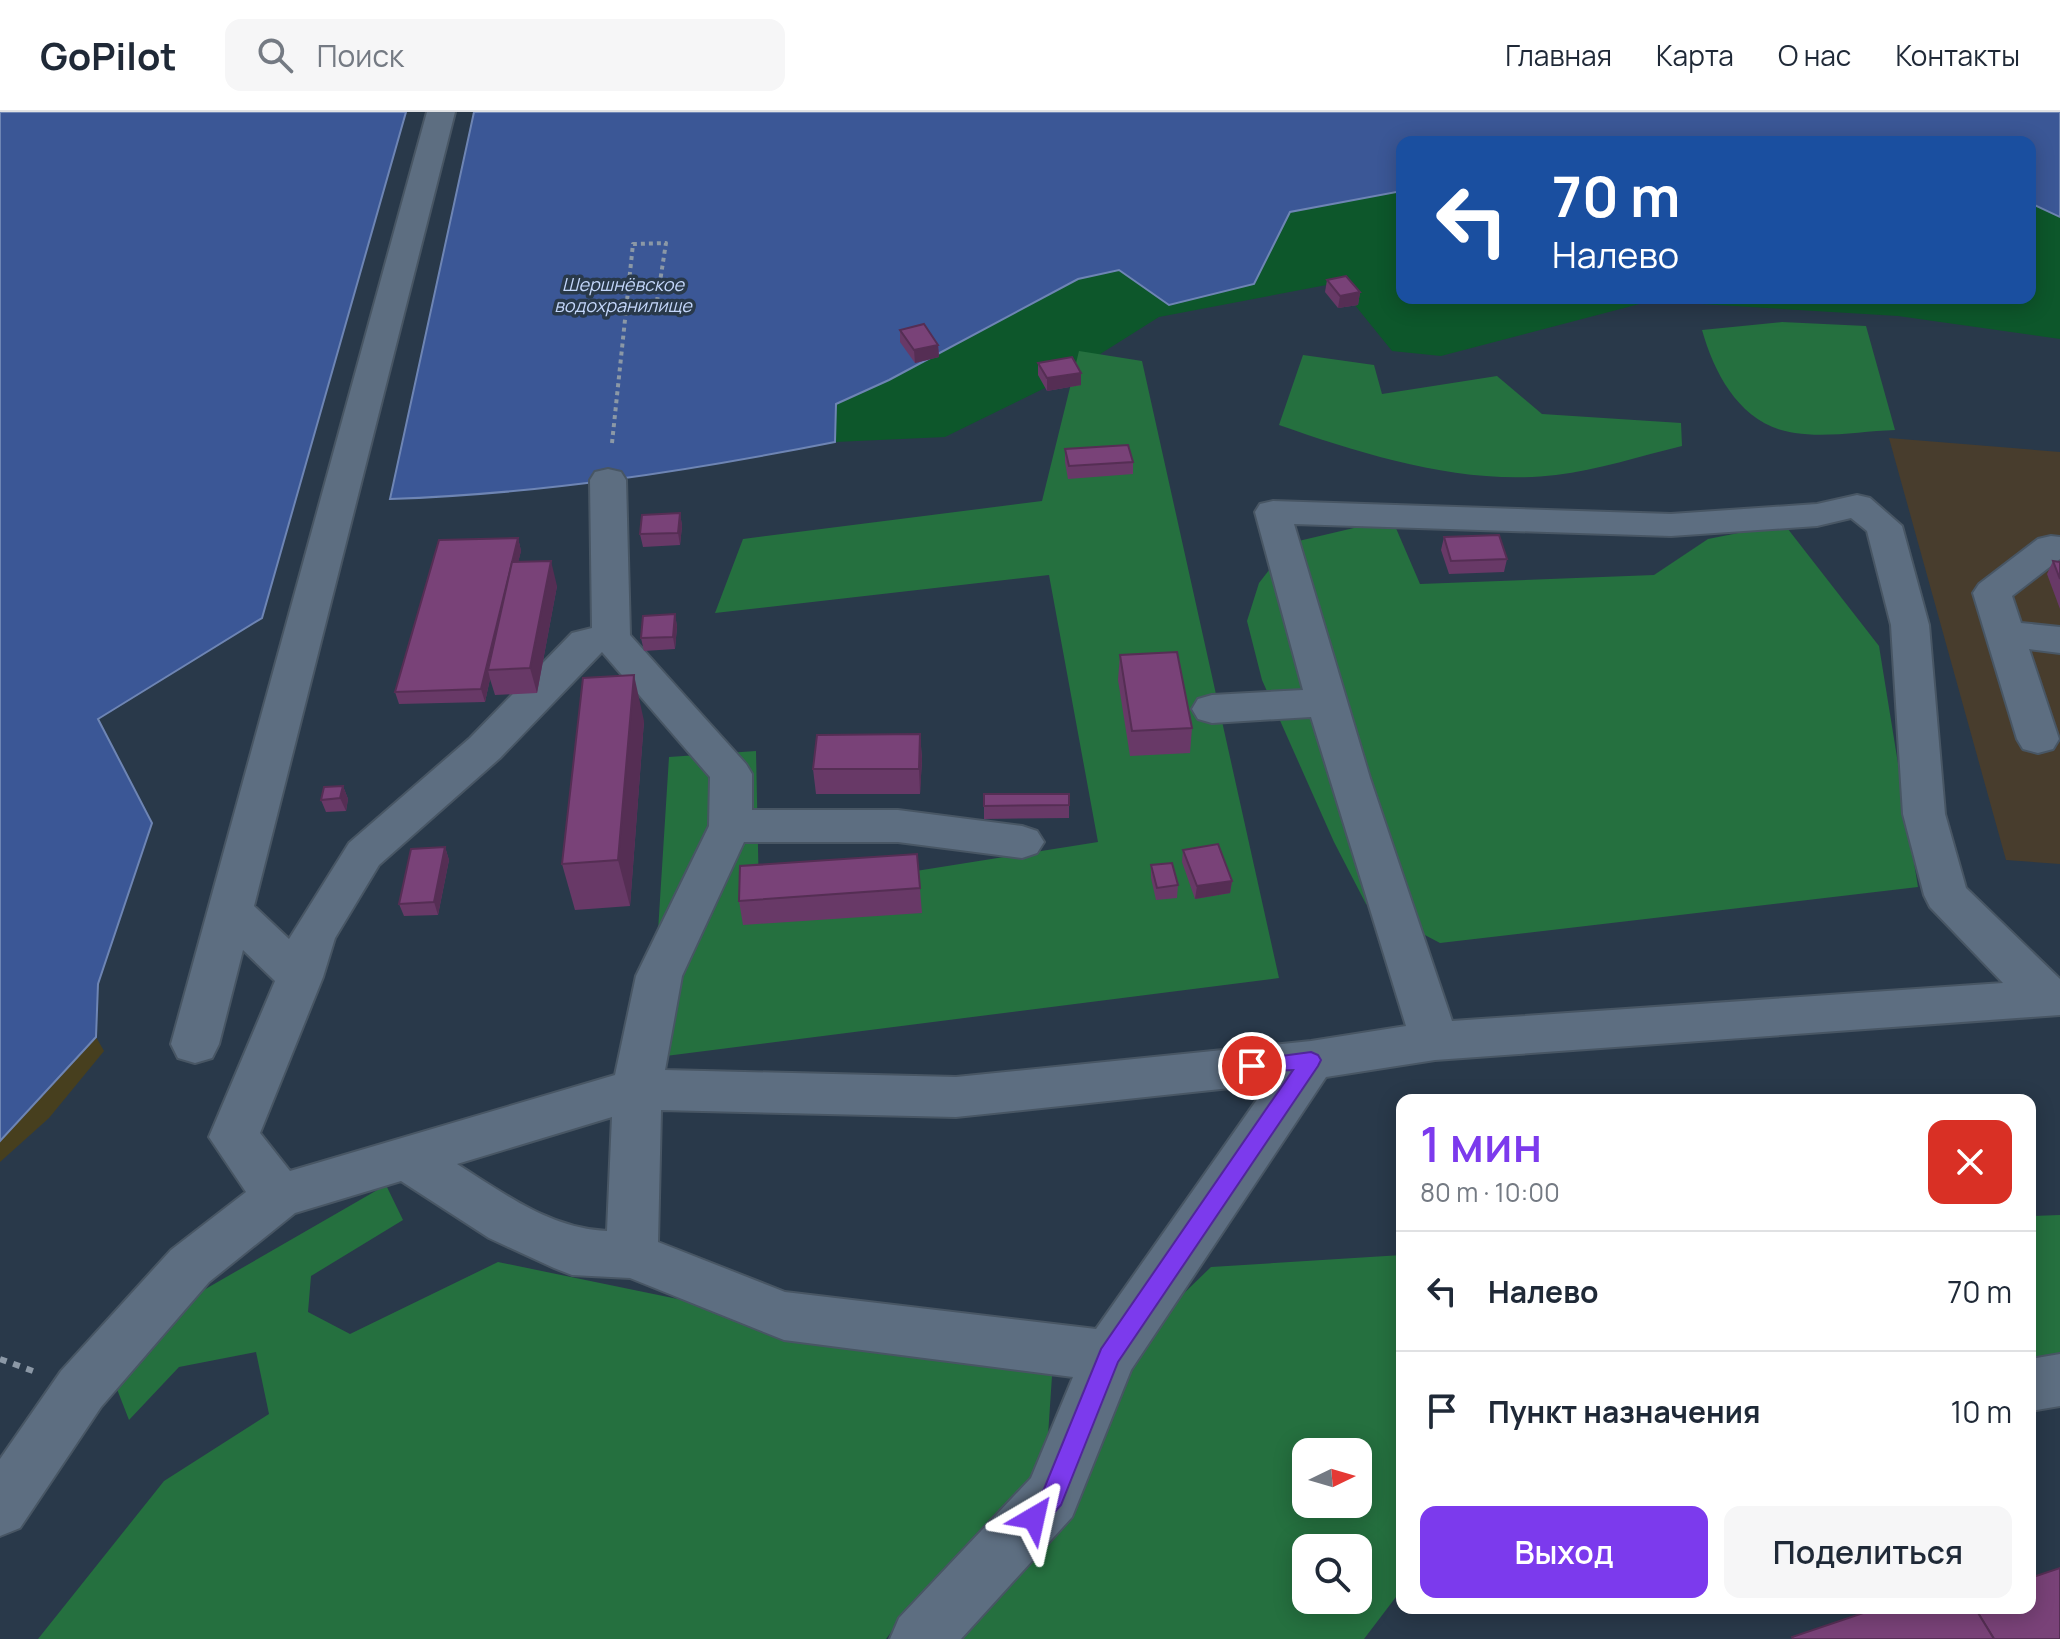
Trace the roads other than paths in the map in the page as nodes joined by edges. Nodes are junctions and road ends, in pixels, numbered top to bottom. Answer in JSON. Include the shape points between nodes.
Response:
{"nodes":[{"id":1,"x":441,"y":112,"type":"edge"},
{"id":2,"x":608,"y":480,"type":"road end"},
{"id":3,"x":2060,"y":548,"type":"edge"},
{"id":4,"x":2005,"y":634,"type":"junction"},
{"id":5,"x":611,"y":638,"type":"junction"},
{"id":6,"x":2060,"y":640,"type":"edge"},
{"id":7,"x":1324,"y":703,"type":"junction"},
{"id":8,"x":1212,"y":709,"type":"dead end"},
{"id":9,"x":2038,"y":739,"type":"dead end"},
{"id":10,"x":730,"y":826,"type":"junction"},
{"id":11,"x":1022,"y":842,"type":"dead end"},
{"id":12,"x":230,"y":910,"type":"junction"},
{"id":13,"x":300,"y":977,"type":"junction"},
{"id":14,"x":2053,"y":997,"type":"edge"},
{"id":15,"x":1435,"y":1041,"type":"junction"},
{"id":16,"x":195,"y":1044,"type":"dead end"},
{"id":17,"x":1311,"y":1060,"type":"junction"},
{"id":18,"x":637,"y":1089,"type":"junction"},
{"id":19,"x":406,"y":1158,"type":"junction"},
{"id":20,"x":279,"y":1196,"type":"junction"},
{"id":21,"x":632,"y":1255,"type":"junction"},
{"id":22,"x":1109,"y":1356,"type":"junction"},
{"id":23,"x":2060,"y":1380,"type":"edge"},
{"id":24,"x":2036,"y":1384,"type":"edge"},
{"id":25,"x":0,"y":1508,"type":"edge"},
{"id":26,"x":920,"y":1639,"type":"edge"}],
"edges":[{"from":1,"to":12,"type":"lane"},
{"from":2,"to":5,"type":"lane"},
{"from":3,"to":4,"type":"lane","via":[[2051,547],[1992,593]]},
{"from":4,"to":6,"type":"lane"},
{"from":4,"to":9,"type":"lane"},
{"from":5,"to":10,"type":"lane","via":[[731,774]]},
{"from":5,"to":13,"type":"lane","via":[[586,642],[485,748],[364,854],[313,935]]},
{"from":7,"to":8,"type":"lane"},
{"from":7,"to":14,"type":"lane","via":[[1273,512],[1671,525],[1817,515],[1857,506],[1884,526],[1910,625],[1924,814],[1946,895]]},
{"from":7,"to":15,"type":"lane"},
{"from":10,"to":11,"type":"lane","via":[[898,826]]},
{"from":10,"to":18,"type":"lane","via":[[659,976]]},
{"from":12,"to":13,"type":"lane"},
{"from":12,"to":16,"type":"lane"},
{"from":13,"to":20,"type":"lane","via":[[234,1137]]},
{"from":14,"to":15,"type":"lane"},
{"from":15,"to":17,"type":"lane"},
{"from":17,"to":18,"type":"lane","via":[[956,1097]]},
{"from":17,"to":22,"type":"lane"},
{"from":18,"to":19,"type":"lane"},
{"from":18,"to":21,"type":"lane"},
{"from":19,"to":20,"type":"lane"},
{"from":19,"to":21,"type":"lane","via":[[507,1222],[572,1252]]},
{"from":20,"to":25,"type":"lane","via":[[190,1266],[81,1389]]},
{"from":21,"to":22,"type":"lane","via":[[784,1316]]},
{"from":22,"to":26,"type":"lane","via":[[1052,1497]]},
{"from":23,"to":24,"type":"lane"}]}
